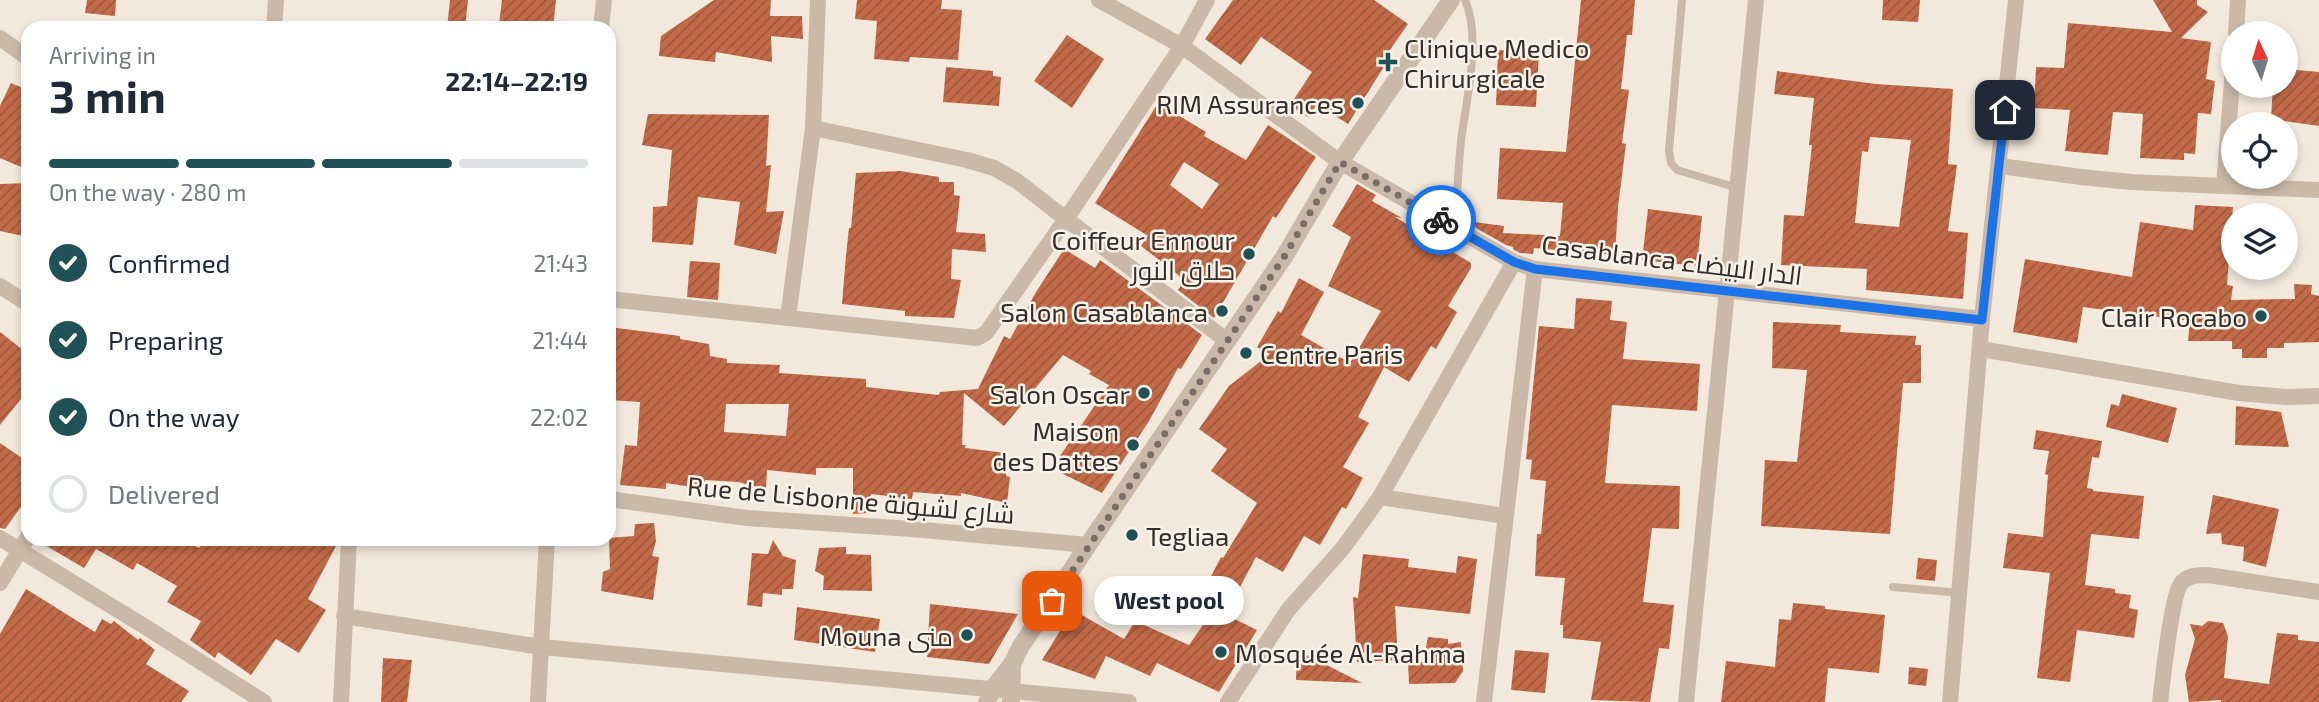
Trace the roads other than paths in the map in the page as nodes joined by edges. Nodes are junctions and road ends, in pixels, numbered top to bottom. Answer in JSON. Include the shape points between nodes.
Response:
{"nodes":[{"id":1,"x":276,"y":0,"type":"edge"},
{"id":2,"x":604,"y":0,"type":"edge"},
{"id":3,"x":818,"y":0,"type":"edge"},
{"id":4,"x":1099,"y":0,"type":"edge"},
{"id":5,"x":1207,"y":0,"type":"edge"},
{"id":6,"x":1451,"y":0,"type":"edge"},
{"id":7,"x":1465,"y":0,"type":"edge"},
{"id":8,"x":1682,"y":0,"type":"edge"},
{"id":9,"x":1756,"y":0,"type":"edge"},
{"id":10,"x":2015,"y":0,"type":"edge"},
{"id":11,"x":2238,"y":0,"type":"edge"},
{"id":12,"x":274,"y":21,"type":"edge"},
{"id":13,"x":602,"y":21,"type":"edge"},
{"id":14,"x":2237,"y":21,"type":"edge"},
{"id":15,"x":0,"y":38,"type":"edge"},
{"id":16,"x":1182,"y":46,"type":"junction"},
{"id":17,"x":21,"y":53,"type":"edge"},
{"id":18,"x":813,"y":128,"type":"junction"},
{"id":19,"x":1340,"y":162,"type":"junction"},
{"id":20,"x":2000,"y":166,"type":"junction"},
{"id":21,"x":2221,"y":185,"type":"edge"},
{"id":22,"x":1738,"y":188,"type":"junction"},
{"id":23,"x":2298,"y":189,"type":"edge"},
{"id":24,"x":2319,"y":190,"type":"edge"},
{"id":25,"x":1066,"y":219,"type":"junction"},
{"id":26,"x":1455,"y":228,"type":"junction"},
{"id":27,"x":1514,"y":262,"type":"junction"},
{"id":28,"x":1535,"y":269,"type":"junction"},
{"id":29,"x":0,"y":286,"type":"edge"},
{"id":30,"x":1728,"y":292,"type":"junction"},
{"id":31,"x":21,"y":300,"type":"edge"},
{"id":32,"x":616,"y":300,"type":"edge"},
{"id":33,"x":788,"y":318,"type":"junction"},
{"id":34,"x":1982,"y":320,"type":"junction"},
{"id":35,"x":1226,"y":340,"type":"junction"},
{"id":36,"x":1981,"y":349,"type":"junction"},
{"id":37,"x":2319,"y":396,"type":"edge"},
{"id":38,"x":1380,"y":497,"type":"junction"},
{"id":39,"x":616,"y":500,"type":"edge"},
{"id":40,"x":1505,"y":516,"type":"junction"},
{"id":41,"x":0,"y":538,"type":"edge"},
{"id":42,"x":21,"y":543,"type":"edge"},
{"id":43,"x":1088,"y":545,"type":"junction"},
{"id":44,"x":23,"y":546,"type":"edge"},
{"id":45,"x":27,"y":546,"type":"edge"},
{"id":46,"x":349,"y":546,"type":"edge"},
{"id":47,"x":547,"y":546,"type":"edge"},
{"id":48,"x":0,"y":583,"type":"edge"},
{"id":49,"x":1893,"y":587,"type":"dead end"},
{"id":50,"x":2319,"y":592,"type":"edge"},
{"id":51,"x":1959,"y":593,"type":"junction"},
{"id":52,"x":344,"y":616,"type":"junction"},
{"id":53,"x":541,"y":647,"type":"junction"},
{"id":54,"x":1012,"y":664,"type":"junction"},
{"id":55,"x":990,"y":696,"type":"edge"},
{"id":56,"x":1012,"y":697,"type":"edge"},
{"id":57,"x":264,"y":702,"type":"edge"},
{"id":58,"x":341,"y":702,"type":"edge"},
{"id":59,"x":538,"y":702,"type":"edge"},
{"id":60,"x":1129,"y":702,"type":"edge"},
{"id":61,"x":1228,"y":702,"type":"edge"},
{"id":62,"x":1484,"y":702,"type":"edge"},
{"id":63,"x":1686,"y":702,"type":"edge"},
{"id":64,"x":1950,"y":702,"type":"edge"},
{"id":65,"x":2160,"y":702,"type":"edge"}],
"edges":[{"from":1,"to":12,"type":"street"},
{"from":2,"to":13,"type":"street"},
{"from":3,"to":18,"type":"street"},
{"from":4,"to":16,"type":"street","name":"Casablanca الدار البيضاء"},
{"from":5,"to":16,"type":"street"},
{"from":6,"to":19,"type":"street"},
{"from":7,"to":26,"type":"lane","via":[[1471,14],[1472,55]]},
{"from":8,"to":22,"type":"lane","via":[[1671,163],[1676,170]]},
{"from":9,"to":22,"type":"street"},
{"from":10,"to":20,"type":"street"},
{"from":11,"to":14,"type":"street"},
{"from":15,"to":17,"type":"street"},
{"from":16,"to":19,"type":"street","name":"Casablanca الدار البيضاء"},
{"from":16,"to":25,"type":"street"},
{"from":18,"to":25,"type":"street","via":[[994,168]]},
{"from":18,"to":33,"type":"street"},
{"from":19,"to":26,"type":"street","name":"Casablanca الدار البيضاء"},
{"from":19,"to":35,"type":"street","via":[[1284,257]]},
{"from":20,"to":21,"type":"street","via":[[2081,177]]},
{"from":20,"to":34,"type":"street"},
{"from":22,"to":30,"type":"street"},
{"from":23,"to":24,"type":"street"},
{"from":25,"to":33,"type":"street","via":[[986,333],[977,338]]},
{"from":25,"to":35,"type":"street"},
{"from":26,"to":27,"type":"street","name":"Casablanca الدار البيضاء"},
{"from":27,"to":28,"type":"street","name":"Casablanca الدار البيضاء"},
{"from":27,"to":38,"type":"street"},
{"from":28,"to":30,"type":"street","name":"Casablanca الدار البيضاء"},
{"from":28,"to":40,"type":"street"},
{"from":29,"to":31,"type":"street"},
{"from":30,"to":34,"type":"street","name":"Casablanca الدار البيضاء"},
{"from":30,"to":63,"type":"street"},
{"from":32,"to":33,"type":"street"},
{"from":34,"to":36,"type":"street"},
{"from":35,"to":43,"type":"street"},
{"from":36,"to":37,"type":"street","via":[[2239,393]]},
{"from":36,"to":51,"type":"street"},
{"from":38,"to":40,"type":"street"},
{"from":38,"to":61,"type":"street","via":[[1343,548],[1288,610]]},
{"from":39,"to":43,"type":"street","name":"Rue de Lisbonne شارع لشبونة","via":[[747,517]]},
{"from":40,"to":62,"type":"street"},
{"from":41,"to":42,"type":"street"},
{"from":43,"to":54,"type":"street"},
{"from":44,"to":48,"type":"street"},
{"from":45,"to":57,"type":"street"},
{"from":46,"to":52,"type":"street"},
{"from":47,"to":53,"type":"street"},
{"from":49,"to":51,"type":"lane"},
{"from":50,"to":65,"type":"street","via":[[2208,575],[2193,575],[2182,582]]},
{"from":51,"to":64,"type":"street"},
{"from":52,"to":53,"type":"street"},
{"from":52,"to":58,"type":"street"},
{"from":53,"to":55,"type":"street"},
{"from":53,"to":59,"type":"street"},
{"from":54,"to":55,"type":"street"},
{"from":54,"to":56,"type":"street"},
{"from":55,"to":56,"type":"street"},
{"from":56,"to":60,"type":"street"}]}
